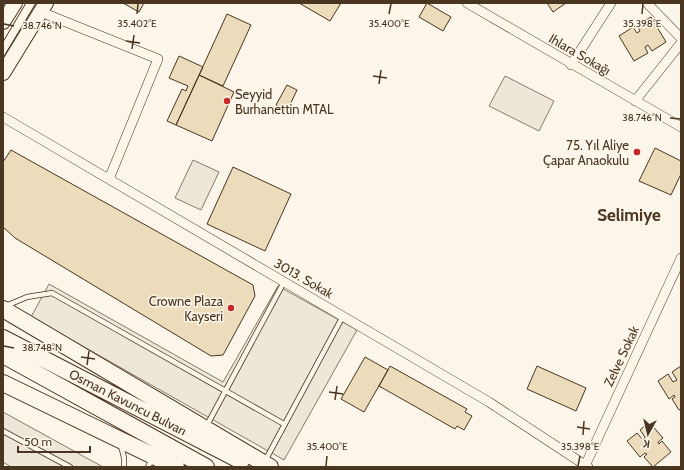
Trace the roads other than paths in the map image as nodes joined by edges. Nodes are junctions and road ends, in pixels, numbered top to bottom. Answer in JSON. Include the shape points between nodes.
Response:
{"nodes":[{"id":1,"x":15,"y":3,"type":"edge"},
{"id":2,"x":467,"y":3,"type":"edge"},
{"id":3,"x":611,"y":3,"type":"edge"},
{"id":4,"x":647,"y":3,"type":"edge"},
{"id":5,"x":44,"y":8,"type":"edge"},
{"id":6,"x":3,"y":22,"type":"edge"},
{"id":7,"x":681,"y":38,"type":"edge"},
{"id":8,"x":681,"y":43,"type":"edge"},
{"id":9,"x":571,"y":64,"type":"junction"},
{"id":10,"x":3,"y":73,"type":"edge"},
{"id":11,"x":635,"y":101,"type":"junction"},
{"id":12,"x":6,"y":119,"type":"edge"},
{"id":13,"x":681,"y":127,"type":"edge"},
{"id":14,"x":3,"y":129,"type":"edge"},
{"id":15,"x":109,"y":179,"type":"junction"},
{"id":16,"x":681,"y":258,"type":"edge"},
{"id":17,"x":284,"y":282,"type":"junction"},
{"id":18,"x":5,"y":305,"type":"edge"},
{"id":19,"x":343,"y":316,"type":"junction"},
{"id":20,"x":3,"y":338,"type":"edge"},
{"id":21,"x":3,"y":355,"type":"edge"},
{"id":22,"x":3,"y":383,"type":"edge"},
{"id":23,"x":226,"y":390,"type":"junction"},
{"id":24,"x":284,"y":424,"type":"junction"},
{"id":25,"x":205,"y":428,"type":"junction"},
{"id":26,"x":3,"y":431,"type":"edge"},
{"id":27,"x":120,"y":440,"type":"junction"},
{"id":28,"x":151,"y":462,"type":"edge"},
{"id":29,"x":262,"y":465,"type":"edge"},
{"id":30,"x":586,"y":466,"type":"edge"},
{"id":31,"x":70,"y":467,"type":"edge"},
{"id":32,"x":124,"y":467,"type":"edge"},
{"id":33,"x":176,"y":467,"type":"edge"},
{"id":34,"x":206,"y":467,"type":"edge"}],
"edges":[{"from":1,"to":6,"type":"main road"},
{"from":2,"to":9,"type":"street","name":"Ihlara Sokağı"},
{"from":3,"to":9,"type":"street"},
{"from":4,"to":7,"type":"street"},
{"from":5,"to":10,"type":"main road"},
{"from":5,"to":15,"type":"street","via":[[158,59]]},
{"from":8,"to":11,"type":"street"},
{"from":9,"to":11,"type":"street","name":"Ihlara Sokağı"},
{"from":11,"to":13,"type":"street","name":"Ihlara Sokağı"},
{"from":12,"to":14,"type":"street"},
{"from":12,"to":15,"type":"street","name":"3013. Sokak"},
{"from":15,"to":17,"type":"street","name":"3013. Sokak"},
{"from":16,"to":30,"type":"street","name":"Zelve Sokak"},
{"from":17,"to":19,"type":"street","name":"3013. Sokak"},
{"from":17,"to":23,"type":"lane"},
{"from":18,"to":23,"type":"lane","via":[[27,297],[52,293]]},
{"from":18,"to":25,"type":"highway","via":[[27,323]]},
{"from":19,"to":24,"type":"lane"},
{"from":19,"to":30,"type":"street","name":"3013. Sokak","via":[[489,402]]},
{"from":20,"to":29,"type":"highway","name":"Osman Kavuncu Bulvarı"},
{"from":21,"to":34,"type":"highway","name":"Osman Kavuncu Bulvarı"},
{"from":22,"to":27,"type":"highway"},
{"from":23,"to":24,"type":"lane"},
{"from":23,"to":25,"type":"lane"},
{"from":24,"to":29,"type":"lane"},
{"from":25,"to":29,"type":"highway"},
{"from":26,"to":31,"type":"lane"},
{"from":27,"to":28,"type":"highway"},
{"from":27,"to":32,"type":"lane"},
{"from":28,"to":33,"type":"highway"}]}
